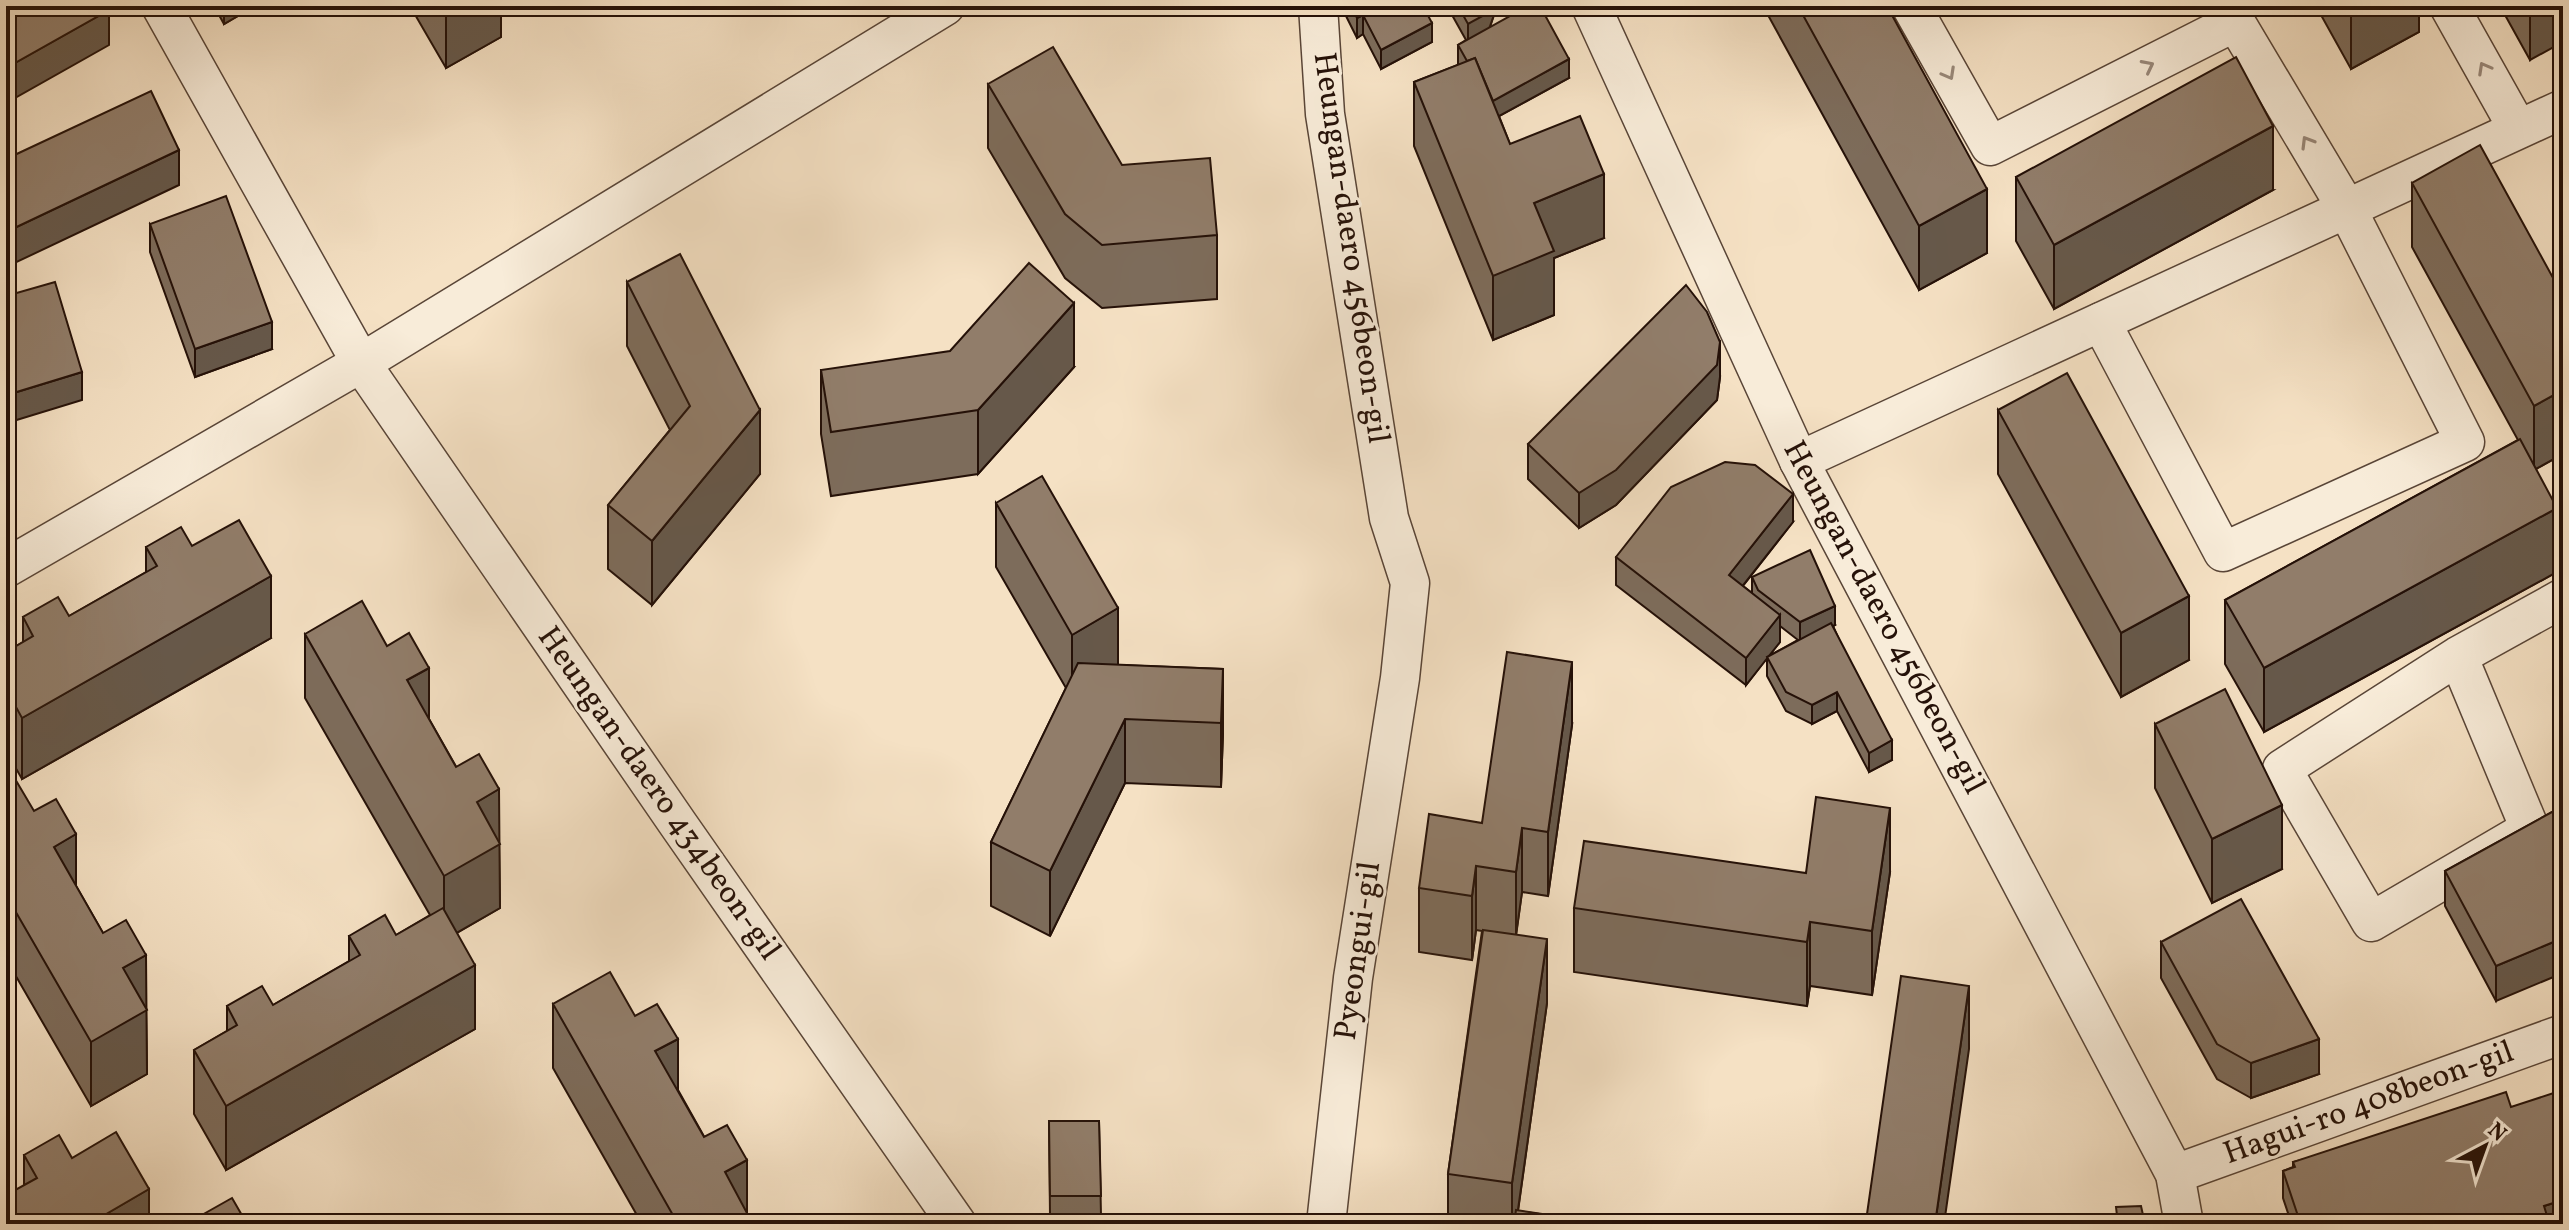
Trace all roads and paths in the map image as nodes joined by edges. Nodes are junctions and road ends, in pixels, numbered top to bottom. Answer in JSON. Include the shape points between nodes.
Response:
{"nodes":[{"id":1,"x":161,"y":6,"type":"edge"},
{"id":2,"x":945,"y":6,"type":"edge"},
{"id":3,"x":1318,"y":6,"type":"edge"},
{"id":4,"x":1591,"y":6,"type":"edge"},
{"id":5,"x":1911,"y":6,"type":"edge"},
{"id":6,"x":2449,"y":6,"type":"edge"},
{"id":7,"x":2231,"y":14,"type":"edge"},
{"id":8,"x":2563,"y":109,"type":"edge"},
{"id":9,"x":2518,"y":129,"type":"junction"},
{"id":10,"x":2347,"y":209,"type":"junction"},
{"id":11,"x":2101,"y":322,"type":"junction"},
{"id":12,"x":361,"y":363,"type":"junction"},
{"id":13,"x":1799,"y":461,"type":"junction"},
{"id":14,"x":6,"y":568,"type":"edge"},
{"id":15,"x":2563,"y":598,"type":"edge"},
{"id":16,"x":2458,"y":656,"type":"junction"},
{"id":17,"x":1400,"y":678,"type":"joint"},
{"id":18,"x":2563,"y":1034,"type":"edge"},
{"id":19,"x":2175,"y":1174,"type":"junction"},
{"id":20,"x":957,"y":1224,"type":"edge"},
{"id":21,"x":1326,"y":1224,"type":"edge"},
{"id":22,"x":2184,"y":1224,"type":"edge"}],
"edges":[{"from":1,"to":12,"type":"street","name":"Heungan-daero 434beon-gil"},
{"from":2,"to":12,"type":"street"},
{"from":3,"to":17,"type":"street","name":"Heungan-daero 456beon-gil","via":[[1325,114],[1384,487],[1410,583]]},
{"from":4,"to":13,"type":"street","name":"Heungan-daero 456beon-gil"},
{"from":5,"to":7,"type":"street","one_way":true,"via":[[1990,146]]},
{"from":9,"to":6,"type":"street","one_way":true},
{"from":10,"to":7,"type":"street","one_way":true},
{"from":8,"to":9,"type":"street"},
{"from":9,"to":10,"type":"street","via":[[2488,161]]},
{"from":10,"to":11,"type":"street"},
{"from":10,"to":11,"type":"street","via":[[2465,442],[2223,552]]},
{"from":11,"to":13,"type":"street"},
{"from":12,"to":14,"type":"street"},
{"from":12,"to":20,"type":"street","name":"Heungan-daero 434beon-gil"},
{"from":13,"to":19,"type":"street","name":"Heungan-daero 456beon-gil"},
{"from":15,"to":16,"type":"street"},
{"from":16,"to":16,"type":"street","via":[[2282,769],[2371,922],[2530,829]]},
{"from":17,"to":21,"type":"street","name":"Pyeongui-gil","via":[[1353,978]]},
{"from":18,"to":19,"type":"street","name":"Hagui-ro 408beon-gil"},
{"from":19,"to":22,"type":"street","name":"Heungan-daero 456beon-gil"}]}
